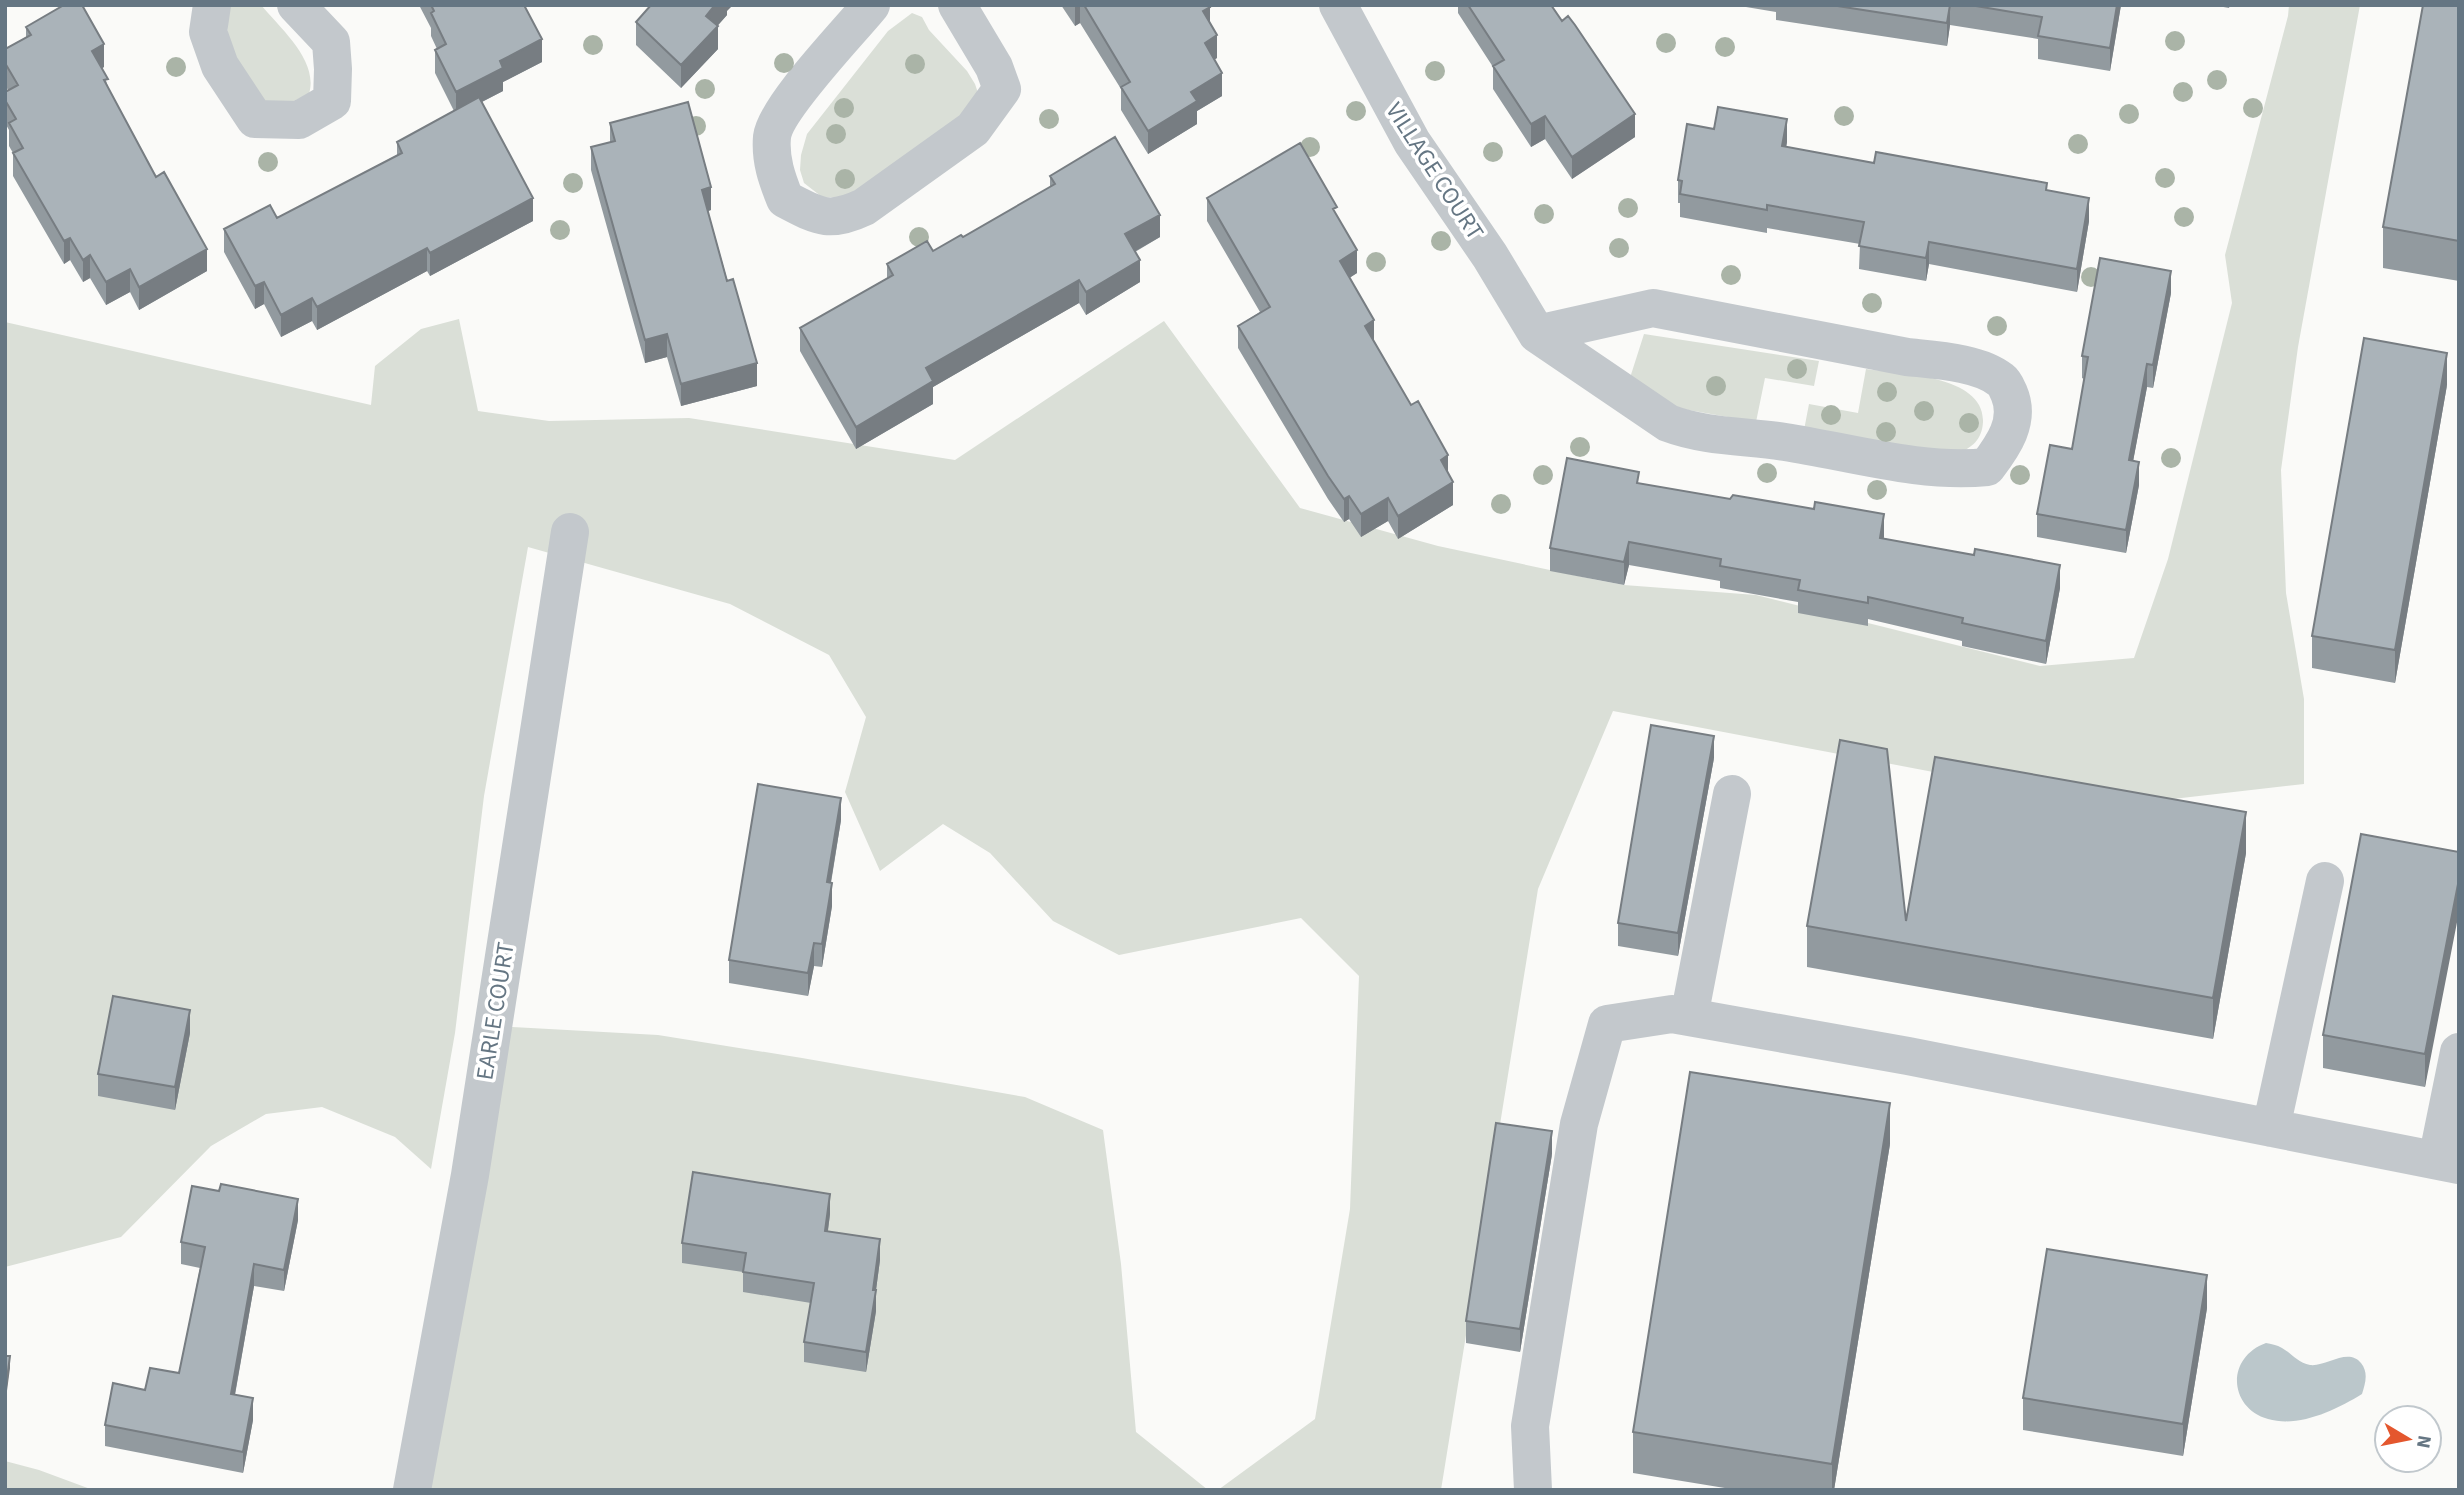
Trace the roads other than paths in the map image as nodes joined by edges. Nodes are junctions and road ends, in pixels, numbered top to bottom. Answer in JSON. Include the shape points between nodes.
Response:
{"nodes":[{"id":1,"x":212,"y":5,"type":"edge"},
{"id":2,"x":296,"y":5,"type":"edge"},
{"id":3,"x":871,"y":5,"type":"edge"},
{"id":4,"x":957,"y":5,"type":"edge"},
{"id":5,"x":1338,"y":5,"type":"edge"},
{"id":6,"x":1537,"y":334,"type":"junction"},
{"id":7,"x":570,"y":531,"type":"dead end"},
{"id":8,"x":1732,"y":794,"type":"dead end"},
{"id":9,"x":2325,"y":881,"type":"dead end"},
{"id":10,"x":1689,"y":1017,"type":"junction"},
{"id":11,"x":2459,"y":1052,"type":"edge"},
{"id":12,"x":2272,"y":1128,"type":"junction"},
{"id":13,"x":2448,"y":1163,"type":"edge"},
{"id":14,"x":412,"y":1490,"type":"edge"},
{"id":15,"x":1533,"y":1490,"type":"edge"}],
"edges":[{"from":1,"to":2,"type":"street","via":[[208,32],[220,66],[255,119],[299,120],[332,101],[333,69],[331,42]]},
{"from":3,"to":4,"type":"street","via":[[787,106],[772,135],[773,169],[785,199],[817,215],[844,216],[864,207],[973,129],[993,103],[1002,89],[994,67]]},
{"from":5,"to":6,"type":"street","name":"VILLAGE COURT","via":[[1412,142]]},
{"from":6,"to":6,"type":"street","via":[[1668,423],[1686,429],[1938,469],[1987,467],[2011,432],[2013,402],[2003,381],[1979,369],[1937,360],[1653,308]]},
{"from":7,"to":14,"type":"street","name":"EARLE COURT","via":[[470,1175]]},
{"from":8,"to":10,"type":"street"},
{"from":9,"to":12,"type":"street"},
{"from":10,"to":12,"type":"street"},
{"from":10,"to":15,"type":"street","via":[[1672,1014],[1607,1024],[1579,1124],[1532,1412]]},
{"from":11,"to":13,"type":"street"},
{"from":12,"to":13,"type":"street"}]}
